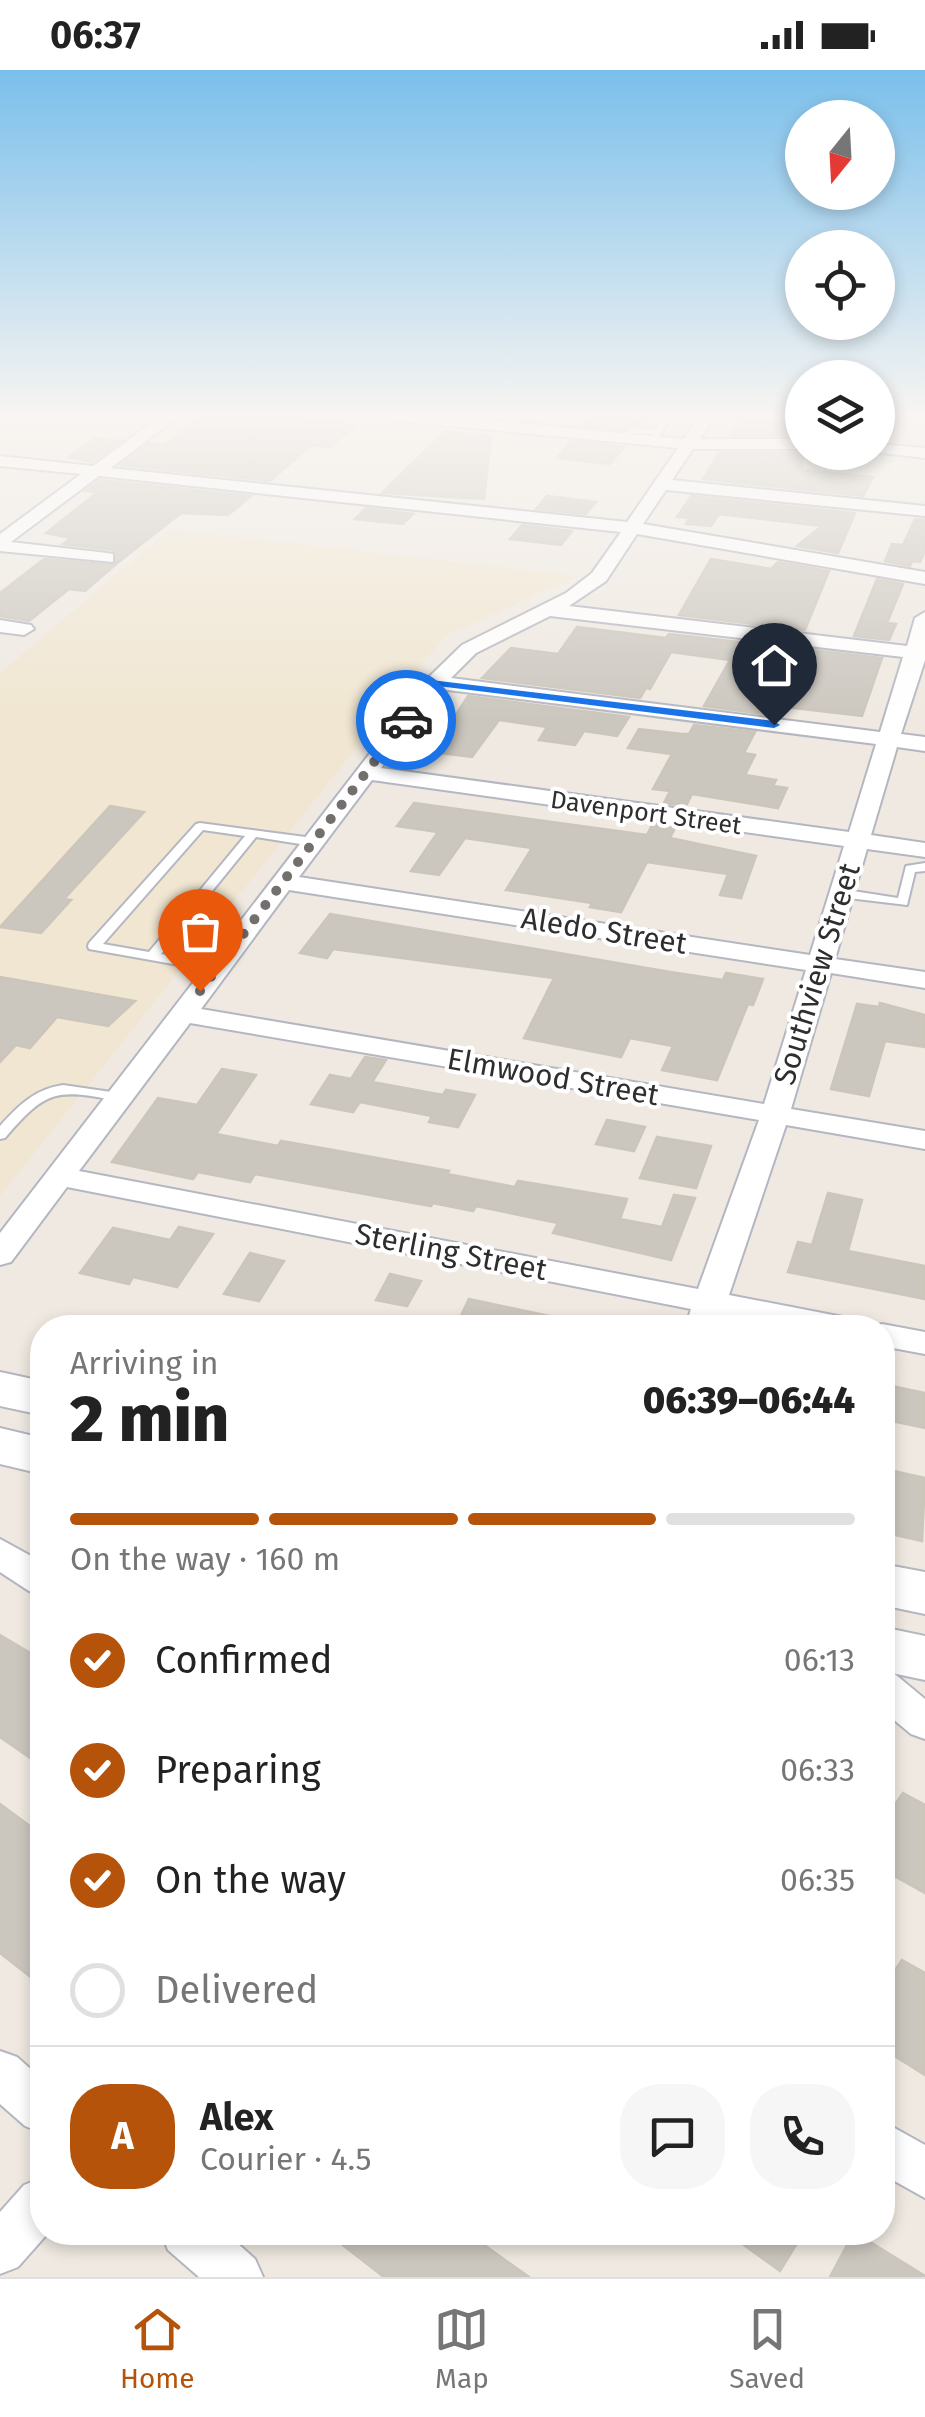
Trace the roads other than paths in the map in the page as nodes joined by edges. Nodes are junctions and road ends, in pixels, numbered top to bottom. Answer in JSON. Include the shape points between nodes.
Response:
{"nodes":[{"id":1,"x":38,"y":515,"type":"edge"},
{"id":2,"x":511,"y":515,"type":"edge"},
{"id":3,"x":642,"y":515,"type":"edge"},
{"id":4,"x":634,"y":528,"type":"junction"},
{"id":5,"x":0,"y":544,"type":"edge"},
{"id":6,"x":107,"y":558,"type":"dead end"},
{"id":7,"x":925,"y":578,"type":"edge"},
{"id":8,"x":550,"y":610,"type":"junction"},
{"id":9,"x":925,"y":618,"type":"edge"},
{"id":10,"x":0,"y":626,"type":"edge"},
{"id":11,"x":24,"y":629,"type":"dead end"},
{"id":12,"x":919,"y":653,"type":"edge"},
{"id":13,"x":435,"y":682,"type":"junction"},
{"id":14,"x":887,"y":739,"type":"junction"},
{"id":15,"x":925,"y":744,"type":"edge"},
{"id":16,"x":366,"y":773,"type":"junction"},
{"id":17,"x":252,"y":833,"type":"junction"},
{"id":18,"x":858,"y":841,"type":"junction"},
{"id":19,"x":312,"y":842,"type":"junction"},
{"id":20,"x":925,"y":850,"type":"edge"},
{"id":21,"x":925,"y":867,"type":"edge"},
{"id":22,"x":282,"y":882,"type":"junction"},
{"id":23,"x":840,"y":893,"type":"junction"},
{"id":24,"x":153,"y":956,"type":"junction"},
{"id":25,"x":819,"y":964,"type":"junction"},
{"id":26,"x":218,"y":968,"type":"junction"},
{"id":27,"x":925,"y":980,"type":"edge"},
{"id":28,"x":182,"y":1014,"type":"junction"},
{"id":29,"x":118,"y":1097,"type":"junction"},
{"id":30,"x":775,"y":1115,"type":"junction"},
{"id":31,"x":0,"y":1135,"type":"edge"},
{"id":32,"x":925,"y":1140,"type":"edge"},
{"id":33,"x":58,"y":1176,"type":"junction"},
{"id":34,"x":3,"y":1245,"type":"edge"},
{"id":35,"x":705,"y":1315,"type":"edge"},
{"id":36,"x":895,"y":1337,"type":"edge"},
{"id":37,"x":925,"y":1343,"type":"edge"},
{"id":38,"x":0,"y":1389,"type":"edge"},
{"id":39,"x":30,"y":1395,"type":"edge"},
{"id":40,"x":0,"y":1446,"type":"edge"},
{"id":41,"x":30,"y":1453,"type":"edge"},
{"id":42,"x":0,"y":1553,"type":"edge"},
{"id":43,"x":30,"y":1573,"type":"edge"},
{"id":44,"x":895,"y":1587,"type":"edge"},
{"id":45,"x":925,"y":1594,"type":"edge"},
{"id":46,"x":895,"y":1652,"type":"edge"},
{"id":47,"x":925,"y":1658,"type":"edge"},
{"id":48,"x":895,"y":1697,"type":"edge"},
{"id":49,"x":925,"y":1722,"type":"edge"},
{"id":50,"x":0,"y":2074,"type":"edge"},
{"id":51,"x":30,"y":2100,"type":"edge"},
{"id":52,"x":895,"y":2154,"type":"edge"},
{"id":53,"x":925,"y":2174,"type":"edge"},
{"id":54,"x":30,"y":2216,"type":"edge"},
{"id":55,"x":201,"y":2245,"type":"edge"},
{"id":56,"x":0,"y":2249,"type":"edge"},
{"id":57,"x":237,"y":2277,"type":"edge"}],
"edges":[{"from":1,"to":5,"type":"street"},
{"from":2,"to":4,"type":"street"},
{"from":3,"to":4,"type":"street"},
{"from":4,"to":7,"type":"street"},
{"from":4,"to":8,"type":"street","via":[[599,577]]},
{"from":5,"to":6,"type":"street"},
{"from":8,"to":12,"type":"street"},
{"from":8,"to":13,"type":"street","via":[[469,648]]},
{"from":9,"to":12,"type":"street","name":"Southview Street"},
{"from":10,"to":11,"type":"street"},
{"from":12,"to":14,"type":"street","name":"Southview Street"},
{"from":13,"to":14,"type":"street"},
{"from":13,"to":16,"type":"street"},
{"from":14,"to":15,"type":"street"},
{"from":14,"to":18,"type":"street","name":"Southview Street"},
{"from":16,"to":18,"type":"street","name":"Davenport Street"},
{"from":16,"to":19,"type":"street"},
{"from":17,"to":19,"type":"lane"},
{"from":17,"to":24,"type":"lane"},
{"from":17,"to":24,"type":"lane","via":[[200,826],[94,946]]},
{"from":18,"to":20,"type":"street","name":"Davenport Street"},
{"from":18,"to":23,"type":"street","name":"Southview Street"},
{"from":19,"to":22,"type":"street"},
{"from":21,"to":23,"type":"lane","via":[[910,869],[903,902]]},
{"from":22,"to":25,"type":"street","name":"Aledo Street"},
{"from":22,"to":26,"type":"street"},
{"from":23,"to":25,"type":"street","name":"Southview Street"},
{"from":24,"to":26,"type":"lane"},
{"from":25,"to":27,"type":"street","name":"Aledo Street"},
{"from":25,"to":30,"type":"street","name":"Southview Street"},
{"from":26,"to":28,"type":"street"},
{"from":28,"to":29,"type":"street"},
{"from":28,"to":30,"type":"street","name":"Elmwood Street"},
{"from":29,"to":31,"type":"lane","via":[[51,1090],[29,1101]]},
{"from":29,"to":33,"type":"street"},
{"from":30,"to":32,"type":"street","name":"Elmwood Street"},
{"from":30,"to":35,"type":"street","name":"Southview Street"},
{"from":33,"to":34,"type":"street"},
{"from":33,"to":35,"type":"street","name":"Sterling Street"},
{"from":36,"to":37,"type":"street"},
{"from":38,"to":39,"type":"main road"},
{"from":40,"to":41,"type":"main road"},
{"from":42,"to":43,"type":"street"},
{"from":44,"to":45,"type":"main road"},
{"from":46,"to":47,"type":"main road"},
{"from":48,"to":49,"type":"street"},
{"from":50,"to":51,"type":"street"},
{"from":52,"to":53,"type":"street"},
{"from":54,"to":56,"type":"street"},
{"from":55,"to":57,"type":"street"}]}
